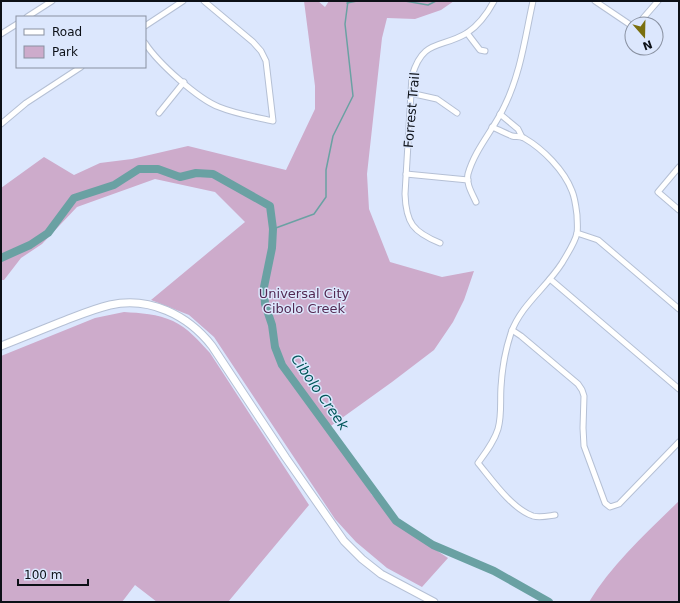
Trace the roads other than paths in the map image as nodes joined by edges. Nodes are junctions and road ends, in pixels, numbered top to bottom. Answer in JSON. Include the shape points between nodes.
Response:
{"nodes":[{"id":1,"x":52,"y":1,"type":"edge"},
{"id":2,"x":183,"y":1,"type":"edge"},
{"id":3,"x":204,"y":1,"type":"edge"},
{"id":4,"x":494,"y":1,"type":"edge"},
{"id":5,"x":532,"y":1,"type":"edge"},
{"id":6,"x":596,"y":1,"type":"edge"},
{"id":7,"x":658,"y":1,"type":"edge"},
{"id":8,"x":29,"y":16,"type":"edge"},
{"id":9,"x":645,"y":16,"type":"edge"},
{"id":10,"x":624,"y":20,"type":"edge"},
{"id":11,"x":16,"y":25,"type":"edge"},
{"id":12,"x":146,"y":25,"type":"edge"},
{"id":13,"x":467,"y":33,"type":"junction"},
{"id":14,"x":1,"y":34,"type":"edge"},
{"id":15,"x":146,"y":45,"type":"edge"},
{"id":16,"x":485,"y":51,"type":"dead end"},
{"id":17,"x":79,"y":68,"type":"edge"},
{"id":18,"x":184,"y":82,"type":"junction"},
{"id":19,"x":410,"y":93,"type":"junction"},
{"id":20,"x":158,"y":113,"type":"dead end"},
{"id":21,"x":457,"y":113,"type":"dead end"},
{"id":22,"x":500,"y":114,"type":"junction"},
{"id":23,"x":1,"y":124,"type":"edge"},
{"id":24,"x":492,"y":127,"type":"junction"},
{"id":25,"x":522,"y":137,"type":"junction"},
{"id":26,"x":679,"y":167,"type":"edge"},
{"id":27,"x":406,"y":174,"type":"junction"},
{"id":28,"x":468,"y":180,"type":"junction"},
{"id":29,"x":476,"y":202,"type":"dead end"},
{"id":30,"x":679,"y":210,"type":"edge"},
{"id":31,"x":577,"y":233,"type":"junction"},
{"id":32,"x":440,"y":243,"type":"dead end"},
{"id":33,"x":550,"y":279,"type":"junction"},
{"id":34,"x":679,"y":309,"type":"edge"},
{"id":35,"x":512,"y":330,"type":"junction"},
{"id":36,"x":1,"y":346,"type":"edge"},
{"id":37,"x":679,"y":389,"type":"edge"},
{"id":38,"x":679,"y":442,"type":"edge"},
{"id":39,"x":555,"y":515,"type":"dead end"},
{"id":40,"x":434,"y":602,"type":"edge"}],
"edges":[{"from":1,"to":8,"type":"street"},
{"from":2,"to":12,"type":"street"},
{"from":3,"to":18,"type":"street","via":[[261,51],[266,61],[273,121],[218,107]]},
{"from":4,"to":13,"type":"street","name":"Forrest Trail","via":[[487,14]]},
{"from":5,"to":22,"type":"street","via":[[519,70]]},
{"from":6,"to":10,"type":"street"},
{"from":7,"to":9,"type":"street"},
{"from":11,"to":14,"type":"street"},
{"from":13,"to":16,"type":"street","via":[[480,50]]},
{"from":13,"to":19,"type":"street","name":"Forrest Trail","via":[[435,45],[424,53],[414,68]]},
{"from":15,"to":18,"type":"street"},
{"from":17,"to":23,"type":"street","via":[[26,103]]},
{"from":18,"to":20,"type":"street"},
{"from":19,"to":21,"type":"street","via":[[437,99]]},
{"from":19,"to":27,"type":"street","name":"Forrest Trail"},
{"from":22,"to":24,"type":"street"},
{"from":22,"to":25,"type":"street","via":[[518,129]]},
{"from":24,"to":25,"type":"street"},
{"from":24,"to":28,"type":"street","via":[[472,163]]},
{"from":25,"to":31,"type":"street","via":[[556,165],[566,179],[576,204]]},
{"from":26,"to":30,"type":"street","via":[[658,192]]},
{"from":27,"to":28,"type":"street"},
{"from":27,"to":32,"type":"street","name":"Forrest Trail","via":[[405,206],[411,224]]},
{"from":28,"to":29,"type":"street"},
{"from":31,"to":33,"type":"street"},
{"from":31,"to":34,"type":"street","via":[[598,240]]},
{"from":33,"to":35,"type":"street","via":[[517,318]]},
{"from":33,"to":37,"type":"street"},
{"from":35,"to":38,"type":"street","via":[[582,390],[584,446],[609,509],[619,504]]},
{"from":35,"to":39,"type":"street","via":[[504,359],[498,430],[478,463],[522,511],[535,516]]},
{"from":36,"to":40,"type":"main road","via":[[84,313],[122,303],[152,305],[190,322],[212,346],[344,541],[381,574]]}]}
